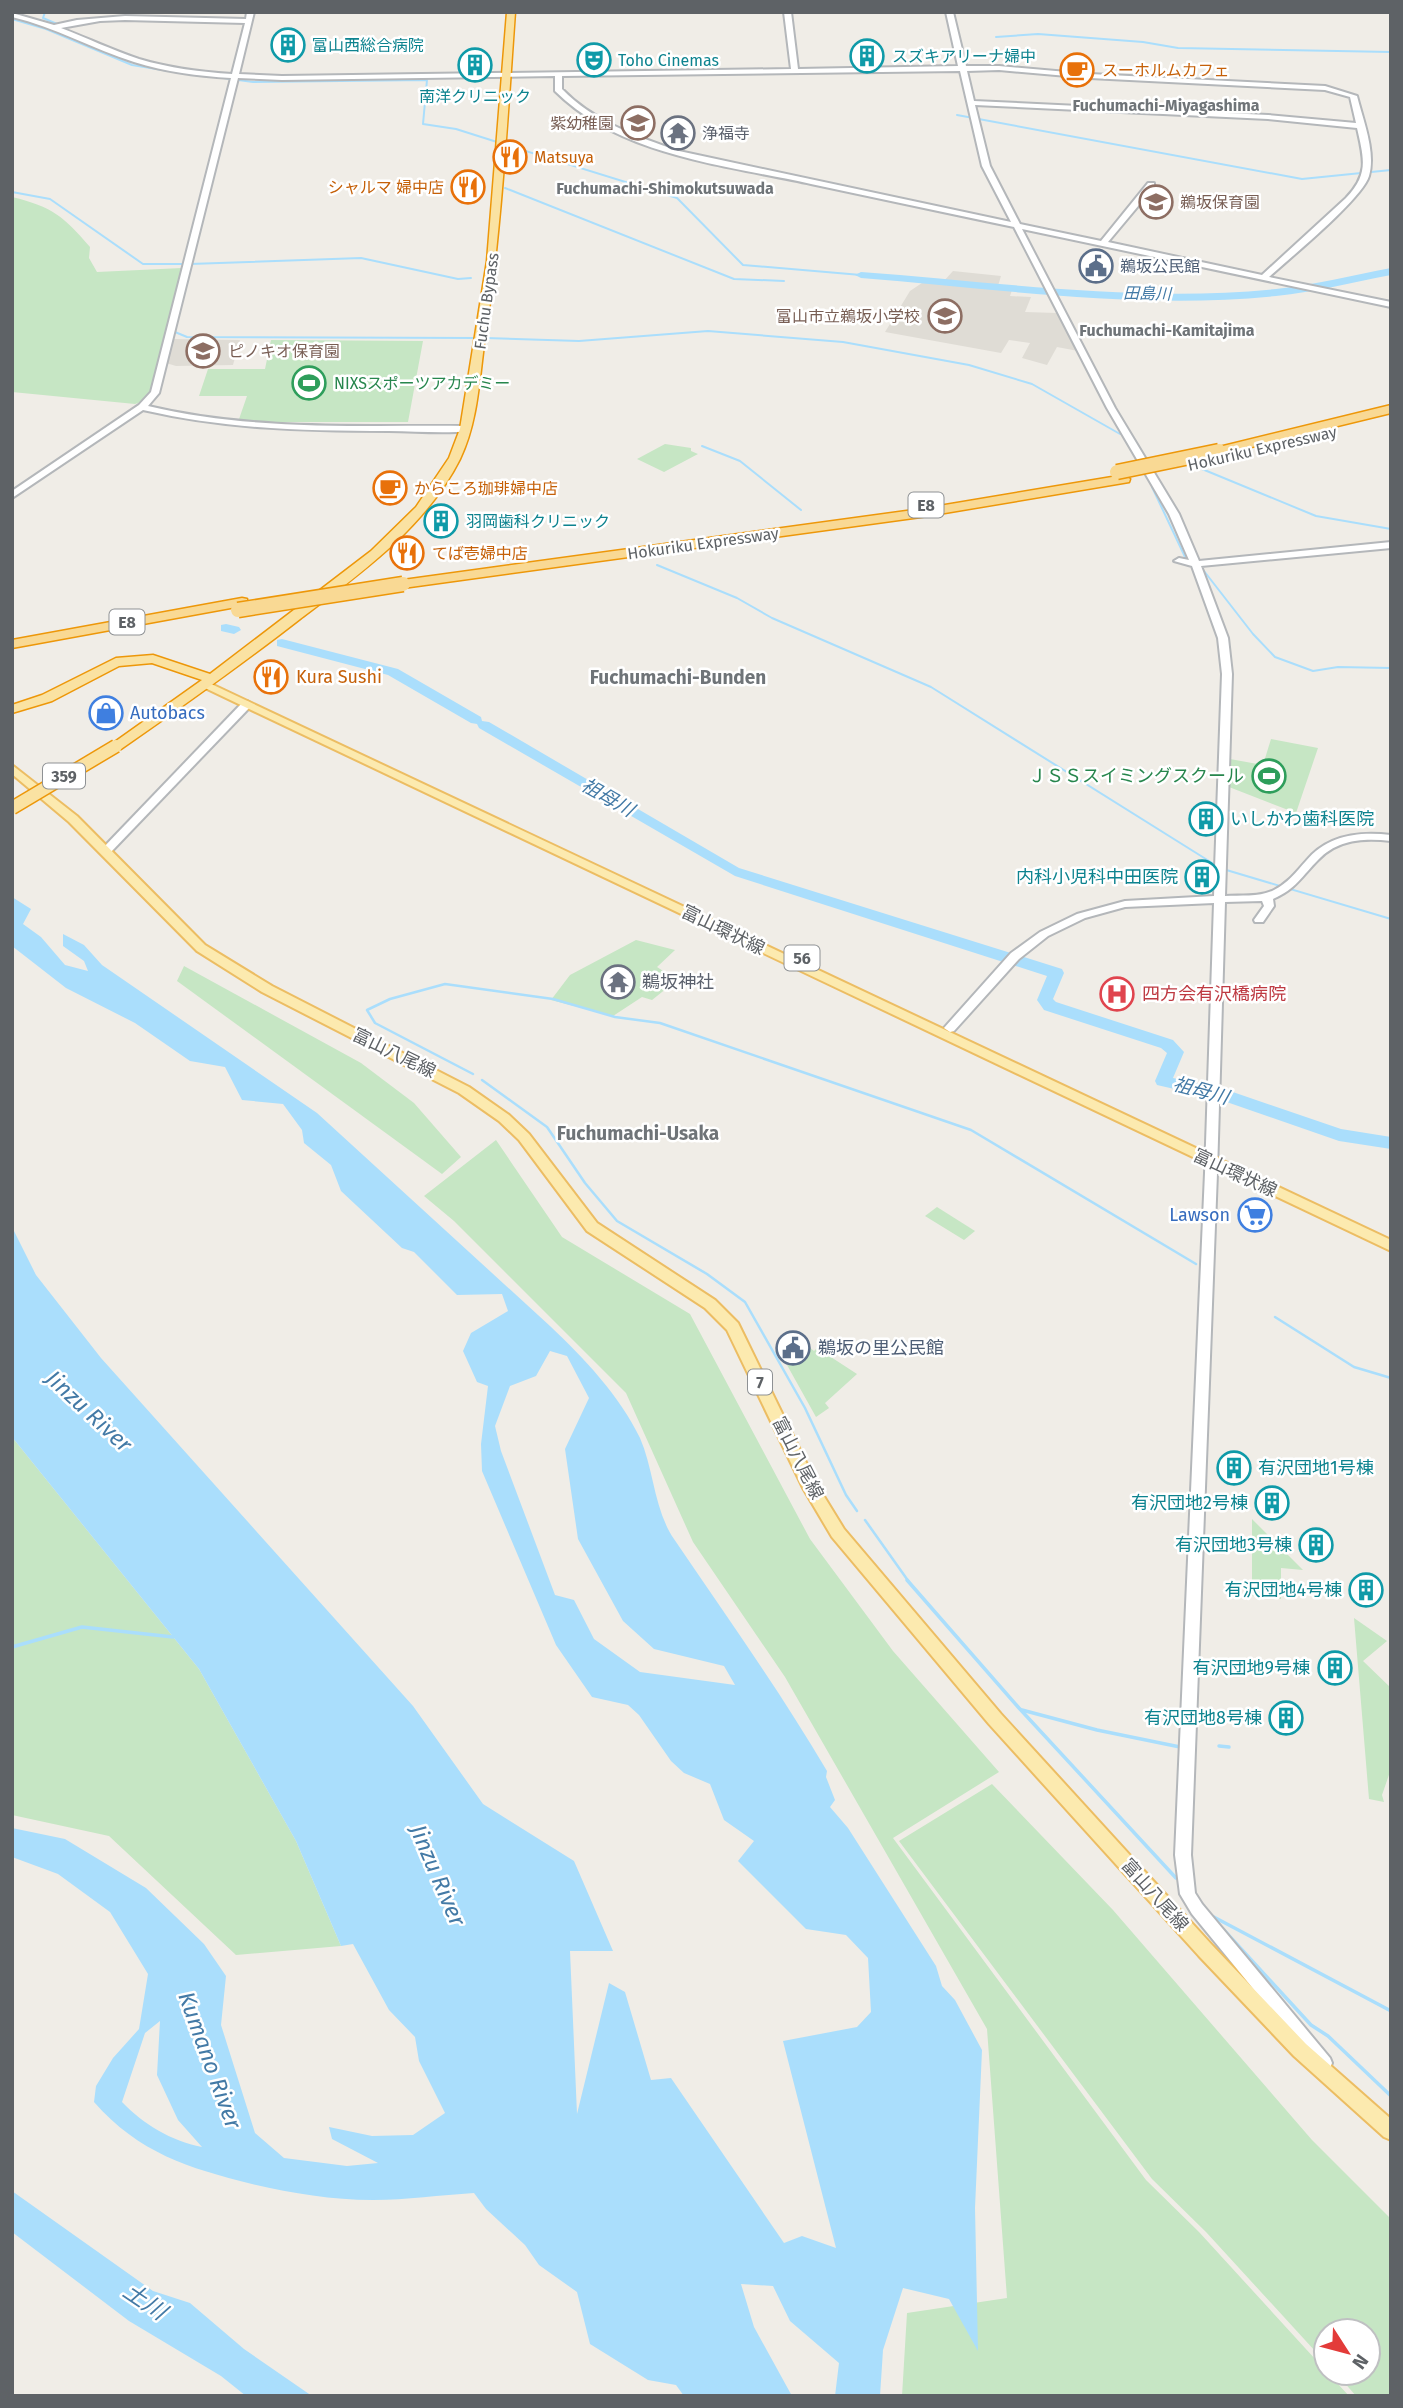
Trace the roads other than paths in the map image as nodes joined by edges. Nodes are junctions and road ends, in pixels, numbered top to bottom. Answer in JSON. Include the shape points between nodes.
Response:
{"nodes":[{"id":1,"x":506,"y":12,"type":"edge"},
{"id":2,"x":512,"y":12,"type":"edge"},
{"id":3,"x":787,"y":12,"type":"edge"},
{"id":4,"x":948,"y":12,"type":"edge"},
{"id":5,"x":12,"y":15,"type":"edge"},
{"id":6,"x":250,"y":16,"type":"edge"},
{"id":7,"x":53,"y":27,"type":"junction"},
{"id":8,"x":963,"y":68,"type":"junction"},
{"id":9,"x":795,"y":71,"type":"junction"},
{"id":10,"x":559,"y":74,"type":"junction"},
{"id":11,"x":504,"y":75,"type":"junction"},
{"id":12,"x":236,"y":76,"type":"junction"},
{"id":13,"x":971,"y":103,"type":"junction"},
{"id":14,"x":1361,"y":126,"type":"junction"},
{"id":15,"x":1152,"y":185,"type":"dead end"},
{"id":16,"x":1016,"y":224,"type":"junction"},
{"id":17,"x":1103,"y":243,"type":"junction"},
{"id":18,"x":1263,"y":278,"type":"junction"},
{"id":19,"x":1391,"y":305,"type":"edge"},
{"id":20,"x":142,"y":407,"type":"junction"},
{"id":21,"x":1388,"y":412,"type":"edge"},
{"id":22,"x":462,"y":429,"type":"junction"},
{"id":23,"x":12,"y":495,"type":"edge"},
{"id":24,"x":1391,"y":545,"type":"edge"},
{"id":25,"x":1179,"y":561,"type":"dead end"},
{"id":26,"x":1196,"y":564,"type":"junction"},
{"id":27,"x":241,"y":606,"type":"junction"},
{"id":28,"x":12,"y":645,"type":"edge"},
{"id":29,"x":12,"y":652,"type":"edge"},
{"id":30,"x":202,"y":679,"type":"junction"},
{"id":31,"x":247,"y":704,"type":"junction"},
{"id":32,"x":12,"y":709,"type":"edge"},
{"id":33,"x":111,"y":743,"type":"junction"},
{"id":34,"x":12,"y":768,"type":"edge"},
{"id":35,"x":12,"y":799,"type":"edge"},
{"id":36,"x":12,"y":808,"type":"edge"},
{"id":37,"x":1391,"y":838,"type":"edge"},
{"id":38,"x":106,"y":851,"type":"junction"},
{"id":39,"x":1267,"y":897,"type":"junction"},
{"id":40,"x":1220,"y":900,"type":"junction"},
{"id":41,"x":1259,"y":920,"type":"dead end"},
{"id":42,"x":950,"y":1028,"type":"junction"},
{"id":43,"x":1211,"y":1156,"type":"junction"},
{"id":44,"x":1391,"y":1236,"type":"edge"},
{"id":45,"x":1391,"y":1246,"type":"edge"},
{"id":46,"x":1343,"y":2087,"type":"junction"},
{"id":47,"x":1391,"y":2131,"type":"edge"}],
"edges":[{"from":1,"to":11,"type":"highway","name":"Fuchu Bypass","number":"359"},
{"from":2,"to":11,"type":"highway","name":"Fuchu Bypass","number":"359"},
{"from":3,"to":9,"type":"street"},
{"from":4,"to":8,"type":"street"},
{"from":5,"to":7,"type":"street"},
{"from":6,"to":7,"type":"street","via":[[192,21],[158,17]]},
{"from":6,"to":12,"type":"street"},
{"from":7,"to":12,"type":"street","via":[[141,62]]},
{"from":8,"to":9,"type":"street"},
{"from":8,"to":13,"type":"street"},
{"from":8,"to":14,"type":"street","via":[[1325,88],[1353,96]]},
{"from":9,"to":10,"type":"street"},
{"from":10,"to":11,"type":"street"},
{"from":10,"to":16,"type":"street","via":[[558,89],[586,113],[677,153]]},
{"from":11,"to":12,"type":"street"},
{"from":11,"to":22,"type":"highway","name":"Fuchu Bypass","number":"359","via":[[492,261]]},
{"from":12,"to":20,"type":"street","via":[[163,366],[155,393]]},
{"from":13,"to":14,"type":"street","via":[[1268,117]]},
{"from":13,"to":16,"type":"street","via":[[986,166]]},
{"from":14,"to":18,"type":"street","via":[[1366,176],[1360,188]]},
{"from":15,"to":17,"type":"street"},
{"from":16,"to":17,"type":"street"},
{"from":16,"to":26,"type":"street","via":[[1111,408],[1174,514]]},
{"from":17,"to":18,"type":"street"},
{"from":18,"to":19,"type":"street"},
{"from":20,"to":22,"type":"street","via":[[229,425]]},
{"from":20,"to":23,"type":"street"},
{"from":21,"to":27,"type":"highway","name":"Hokuriku Expressway","number":"E8","bridge":true,"via":[[1222,454],[976,505],[494,567]]},
{"from":22,"to":30,"type":"highway","name":"Fuchu Bypass","number":"359","via":[[459,453],[443,481],[392,539]]},
{"from":24,"to":26,"type":"street"},
{"from":25,"to":26,"type":"street"},
{"from":26,"to":40,"type":"street","via":[[1223,638],[1227,674]]},
{"from":27,"to":28,"type":"highway","name":"Hokuriku Expressway","number":"E8"},
{"from":27,"to":29,"type":"highway","name":"Hokuriku Expressway","number":"E8"},
{"from":30,"to":31,"type":"main road","name":"富山環状線","number":"56"},
{"from":30,"to":32,"type":"highway","via":[[153,659],[116,662],[47,698]]},
{"from":30,"to":33,"type":"highway","number":"359"},
{"from":30,"to":42,"type":"main road","name":"富山環状線","number":"56"},
{"from":31,"to":38,"type":"street"},
{"from":31,"to":43,"type":"main road","name":"富山環状線","number":"56"},
{"from":33,"to":35,"type":"highway","number":"359"},
{"from":33,"to":36,"type":"highway","number":"359","bridge":true},
{"from":34,"to":38,"type":"main road","name":"富山八尾線","number":"7"},
{"from":37,"to":39,"type":"street","via":[[1336,842],[1321,851],[1295,883]]},
{"from":38,"to":46,"type":"main road","name":"富山八尾線","number":"7","via":[[197,944],[221,961],[444,1078],[504,1118],[593,1227],[710,1304],[733,1328],[811,1488],[838,1533],[1063,1795],[1300,2050]]},
{"from":39,"to":40,"type":"street"},
{"from":39,"to":41,"type":"street","via":[[1269,906]]},
{"from":40,"to":42,"type":"street","via":[[1125,904],[1081,916],[1044,934],[1015,956]]},
{"from":40,"to":43,"type":"street"},
{"from":42,"to":43,"type":"main road","name":"富山環状線","number":"56"},
{"from":43,"to":44,"type":"main road","name":"富山環状線","number":"56"},
{"from":43,"to":45,"type":"main road","name":"富山環状線","number":"56"},
{"from":43,"to":46,"type":"street","via":[[1188,1695],[1188,1894]]},
{"from":46,"to":47,"type":"main road","name":"富山八尾線","number":"7"}]}
